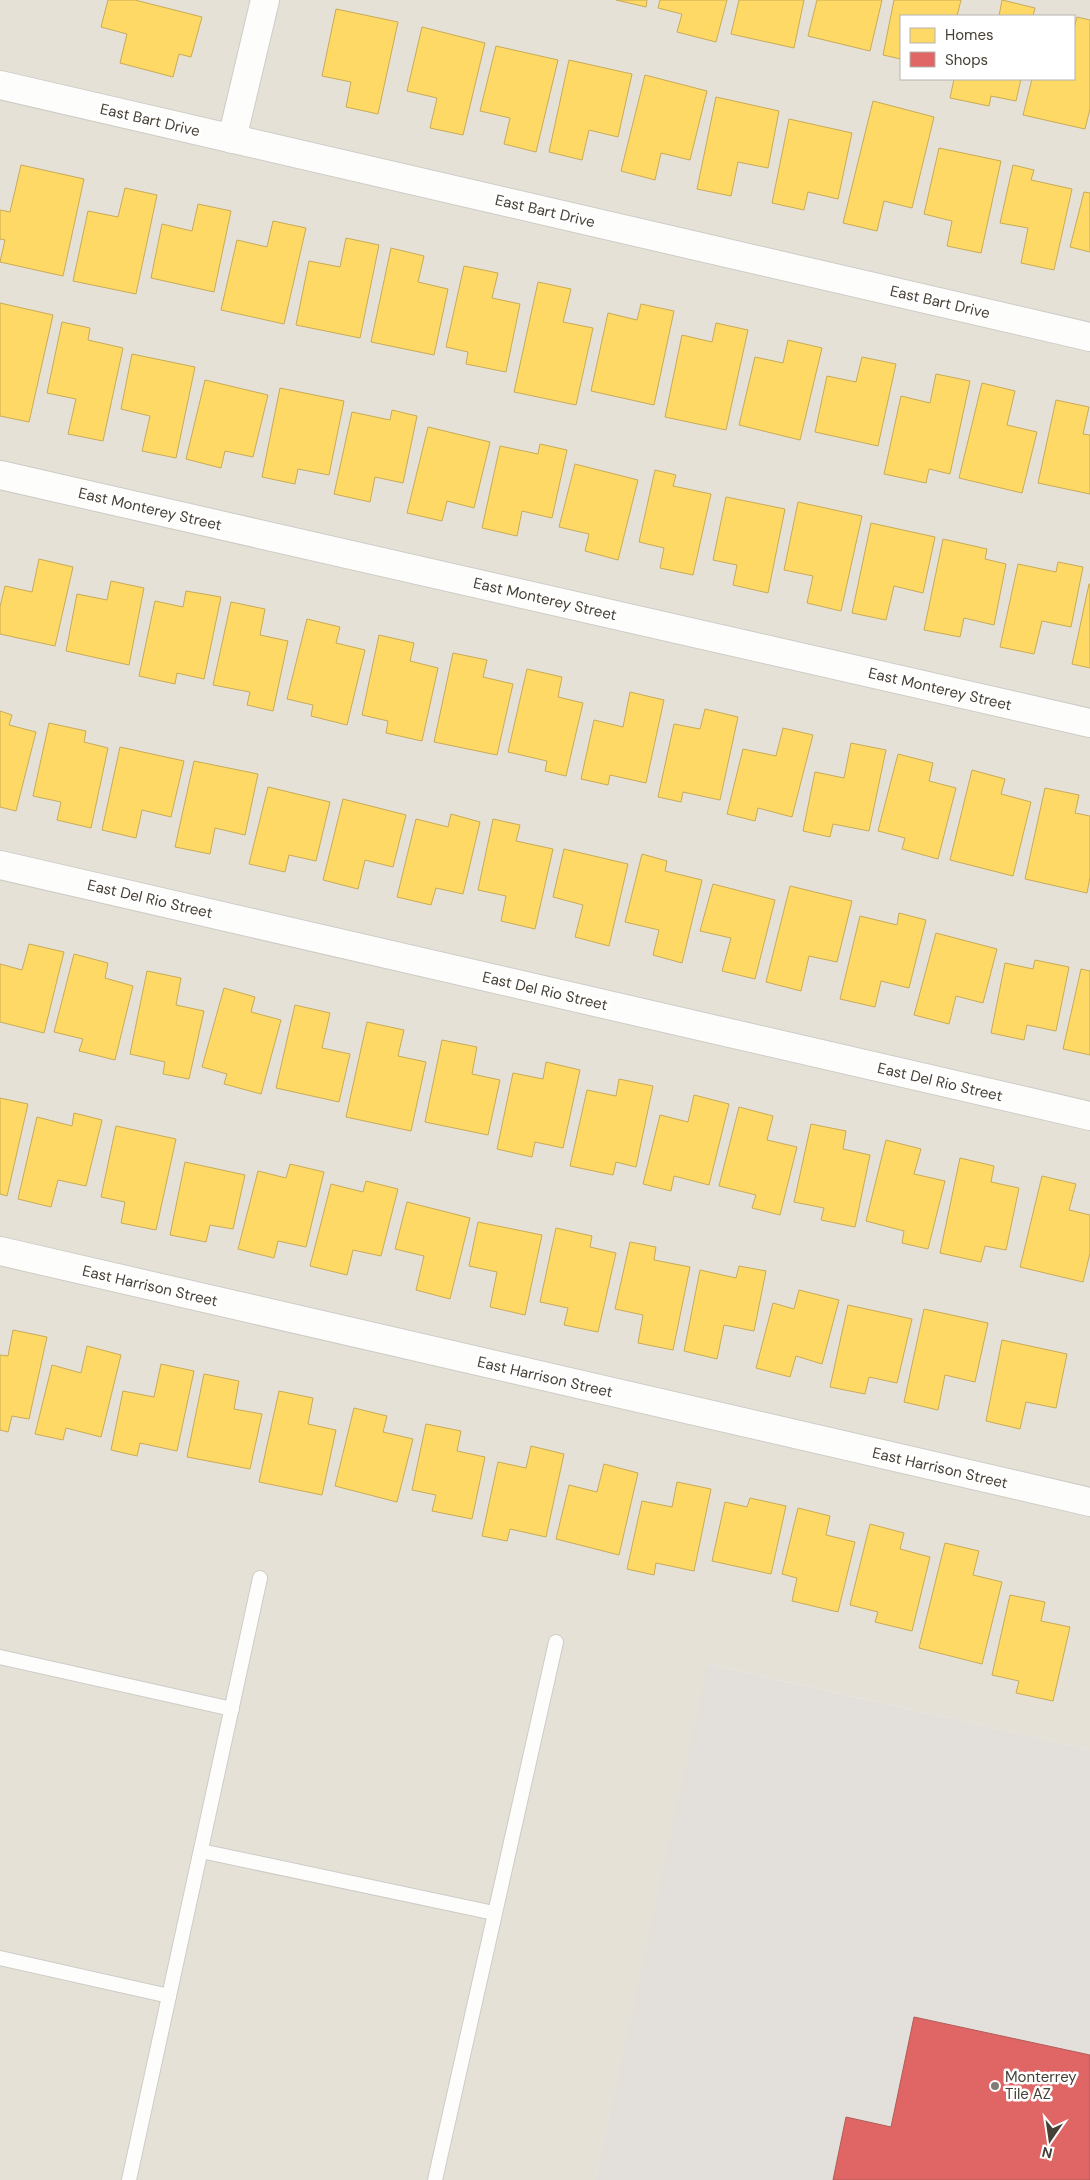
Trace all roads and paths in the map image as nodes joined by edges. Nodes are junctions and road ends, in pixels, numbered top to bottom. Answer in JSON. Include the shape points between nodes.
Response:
{"nodes":[{"id":1,"x":265,"y":0,"type":"edge"},
{"id":2,"x":0,"y":85,"type":"edge"},
{"id":3,"x":232,"y":138,"type":"junction"},
{"id":4,"x":1090,"y":337,"type":"edge"},
{"id":5,"x":0,"y":475,"type":"edge"},
{"id":6,"x":1090,"y":723,"type":"edge"},
{"id":7,"x":0,"y":865,"type":"edge"},
{"id":8,"x":1090,"y":1116,"type":"edge"},
{"id":9,"x":0,"y":1251,"type":"edge"},
{"id":10,"x":1090,"y":1502,"type":"edge"},
{"id":11,"x":260,"y":1578,"type":"dead end"},
{"id":12,"x":556,"y":1642,"type":"dead end"},
{"id":13,"x":0,"y":1657,"type":"edge"},
{"id":14,"x":232,"y":1709,"type":"junction"},
{"id":15,"x":201,"y":1851,"type":"junction"},
{"id":16,"x":494,"y":1913,"type":"junction"},
{"id":17,"x":0,"y":1958,"type":"edge"},
{"id":18,"x":169,"y":1996,"type":"junction"},
{"id":19,"x":129,"y":2180,"type":"edge"},
{"id":20,"x":435,"y":2180,"type":"edge"}],
"edges":[{"from":1,"to":3,"type":"street"},
{"from":2,"to":3,"type":"street","name":"East Bart Drive"},
{"from":3,"to":4,"type":"street","name":"East Bart Drive"},
{"from":5,"to":6,"type":"street","name":"East Monterey Street"},
{"from":7,"to":8,"type":"street","name":"East Del Rio Street"},
{"from":9,"to":10,"type":"street","name":"East Harrison Street"},
{"from":11,"to":14,"type":"lane"},
{"from":12,"to":16,"type":"lane"},
{"from":13,"to":14,"type":"lane"},
{"from":14,"to":15,"type":"lane"},
{"from":15,"to":16,"type":"lane"},
{"from":15,"to":18,"type":"lane"},
{"from":16,"to":20,"type":"lane"},
{"from":17,"to":18,"type":"lane"},
{"from":18,"to":19,"type":"lane"}]}
